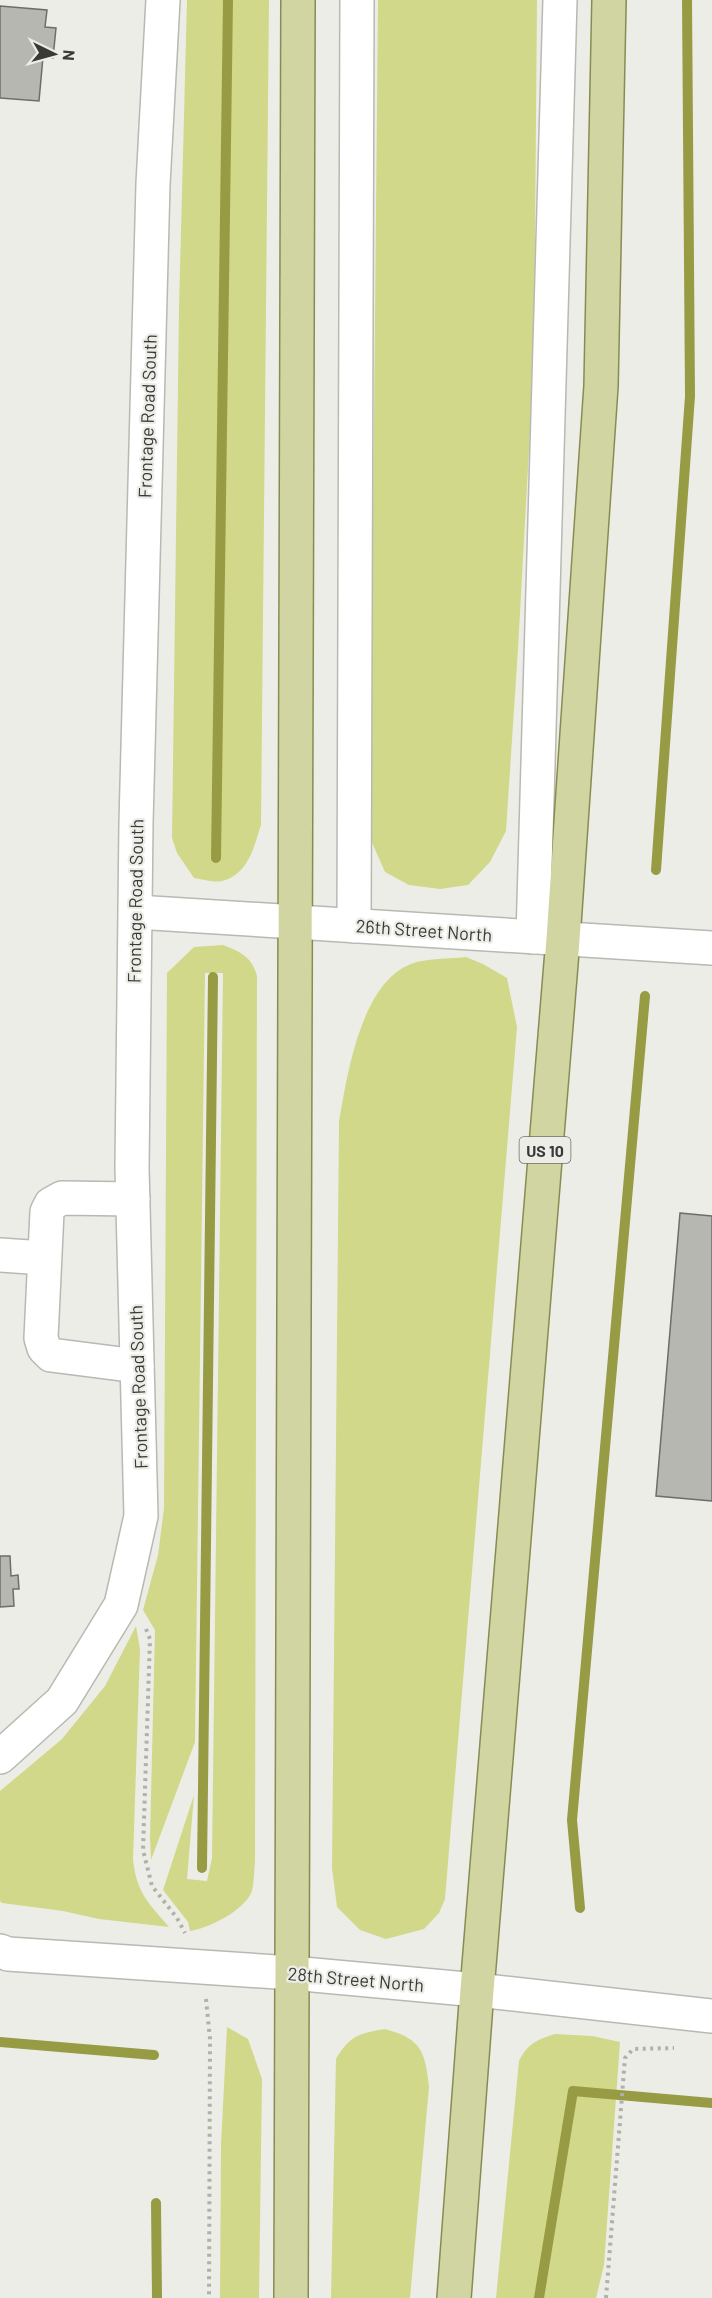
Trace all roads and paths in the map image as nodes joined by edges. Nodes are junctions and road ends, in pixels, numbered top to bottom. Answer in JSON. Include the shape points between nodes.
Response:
{"nodes":[{"id":1,"x":163,"y":0,"type":"edge"},
{"id":2,"x":298,"y":0,"type":"edge"},
{"id":3,"x":357,"y":0,"type":"edge"},
{"id":4,"x":560,"y":0,"type":"edge"},
{"id":5,"x":609,"y":0,"type":"edge"},
{"id":6,"x":136,"y":912,"type":"junction"},
{"id":7,"x":294,"y":922,"type":"junction"},
{"id":8,"x":354,"y":926,"type":"junction"},
{"id":9,"x":548,"y":938,"type":"junction"},
{"id":10,"x":712,"y":948,"type":"edge"},
{"id":11,"x":133,"y":1199,"type":"junction"},
{"id":12,"x":0,"y":1255,"type":"edge"},
{"id":13,"x":44,"y":1258,"type":"junction"},
{"id":14,"x":137,"y":1366,"type":"junction"},
{"id":15,"x":0,"y":1756,"type":"edge"},
{"id":16,"x":0,"y":1951,"type":"edge"},
{"id":17,"x":292,"y":1973,"type":"junction"},
{"id":18,"x":477,"y":1990,"type":"junction"},
{"id":19,"x":712,"y":2016,"type":"edge"},
{"id":20,"x":680,"y":2047,"type":"dead end"},
{"id":21,"x":291,"y":2298,"type":"edge"},
{"id":22,"x":454,"y":2298,"type":"edge"},
{"id":23,"x":606,"y":2298,"type":"edge"}],
"edges":[{"from":1,"to":6,"type":"street","name":"Frontage Road South","via":[[153,184]]},
{"from":2,"to":7,"type":"main road"},
{"from":3,"to":8,"type":"street"},
{"from":4,"to":9,"type":"street"},
{"from":5,"to":9,"type":"main road","number":"US 10","via":[[602,386]]},
{"from":6,"to":7,"type":"street","name":"26th Street North"},
{"from":6,"to":11,"type":"street","name":"Frontage Road South"},
{"from":7,"to":8,"type":"street","name":"26th Street North"},
{"from":7,"to":17,"type":"main road"},
{"from":8,"to":9,"type":"street","name":"26th Street North"},
{"from":9,"to":10,"type":"street","name":"26th Street North"},
{"from":9,"to":18,"type":"main road","number":"US 10"},
{"from":11,"to":13,"type":"street","via":[[62,1198],[51,1204]]},
{"from":11,"to":14,"type":"street","name":"Frontage Road South"},
{"from":12,"to":13,"type":"street"},
{"from":13,"to":14,"type":"street","via":[[40,1338],[44,1348],[51,1355]]},
{"from":14,"to":15,"type":"street","name":"Frontage Road South","via":[[141,1516],[121,1605],[62,1701]]},
{"from":16,"to":17,"type":"street","name":"28th Street North"},
{"from":17,"to":18,"type":"street","name":"28th Street North"},
{"from":17,"to":21,"type":"main road"},
{"from":18,"to":19,"type":"street","name":"28th Street North"},
{"from":18,"to":22,"type":"main road","number":"US 10"},
{"from":20,"to":23,"type":"path","via":[[633,2049],[625,2058]]}]}
